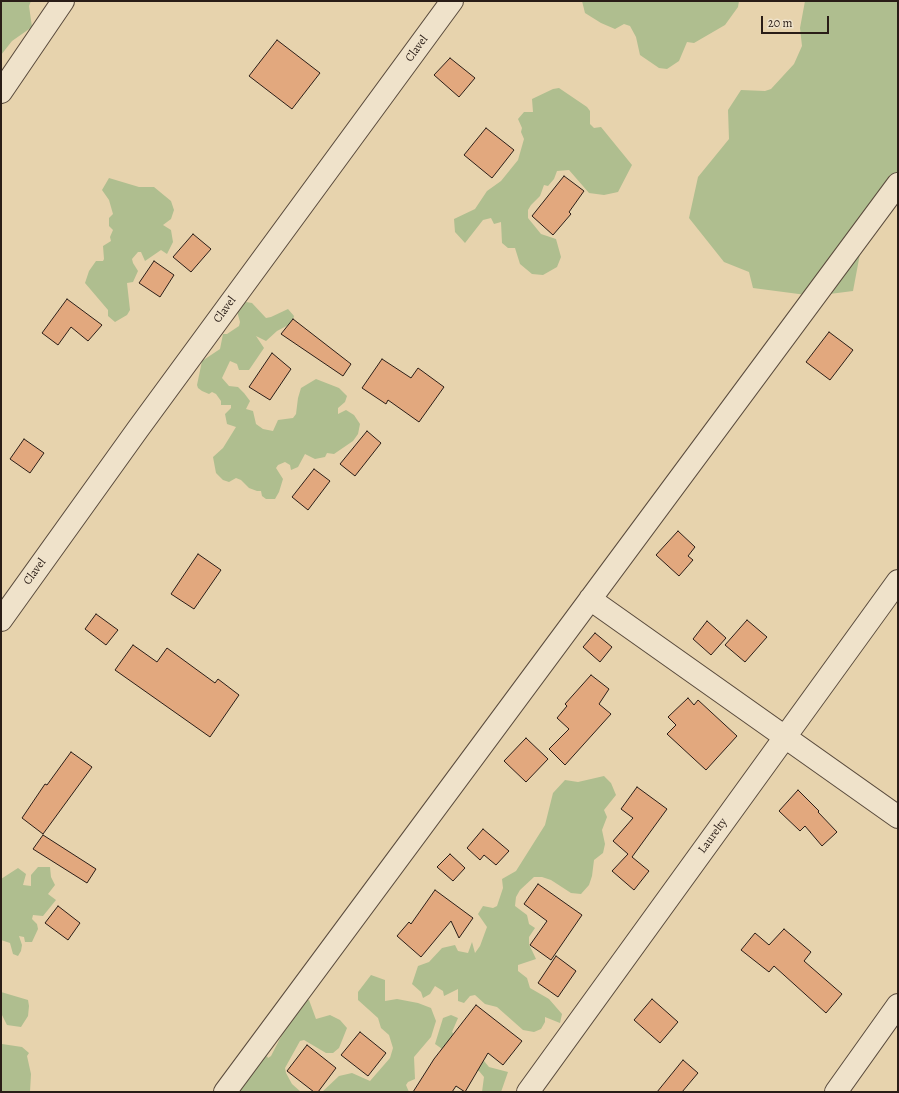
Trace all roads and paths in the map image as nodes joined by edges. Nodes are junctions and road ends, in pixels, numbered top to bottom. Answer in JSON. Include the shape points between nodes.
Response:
{"nodes":[{"id":1,"x":63,"y":1,"type":"edge"},
{"id":2,"x":452,"y":1,"type":"edge"},
{"id":3,"x":1,"y":92,"type":"edge"},
{"id":4,"x":898,"y":184,"type":"edge"},
{"id":5,"x":898,"y":581,"type":"edge"},
{"id":6,"x":590,"y":599,"type":"junction"},
{"id":7,"x":1,"y":620,"type":"edge"},
{"id":8,"x":784,"y":738,"type":"junction"},
{"id":9,"x":898,"y":817,"type":"edge"},
{"id":10,"x":898,"y":1005,"type":"edge"},
{"id":11,"x":225,"y":1092,"type":"edge"},
{"id":12,"x":528,"y":1092,"type":"edge"},
{"id":13,"x":836,"y":1092,"type":"edge"}],
"edges":[{"from":1,"to":3,"type":"street"},
{"from":2,"to":7,"type":"street","name":"Clavel"},
{"from":4,"to":6,"type":"street"},
{"from":5,"to":8,"type":"street","name":"Laurelty"},
{"from":6,"to":8,"type":"street"},
{"from":6,"to":11,"type":"street"},
{"from":8,"to":9,"type":"street"},
{"from":8,"to":12,"type":"street","name":"Laurelty"},
{"from":10,"to":13,"type":"street"}]}
